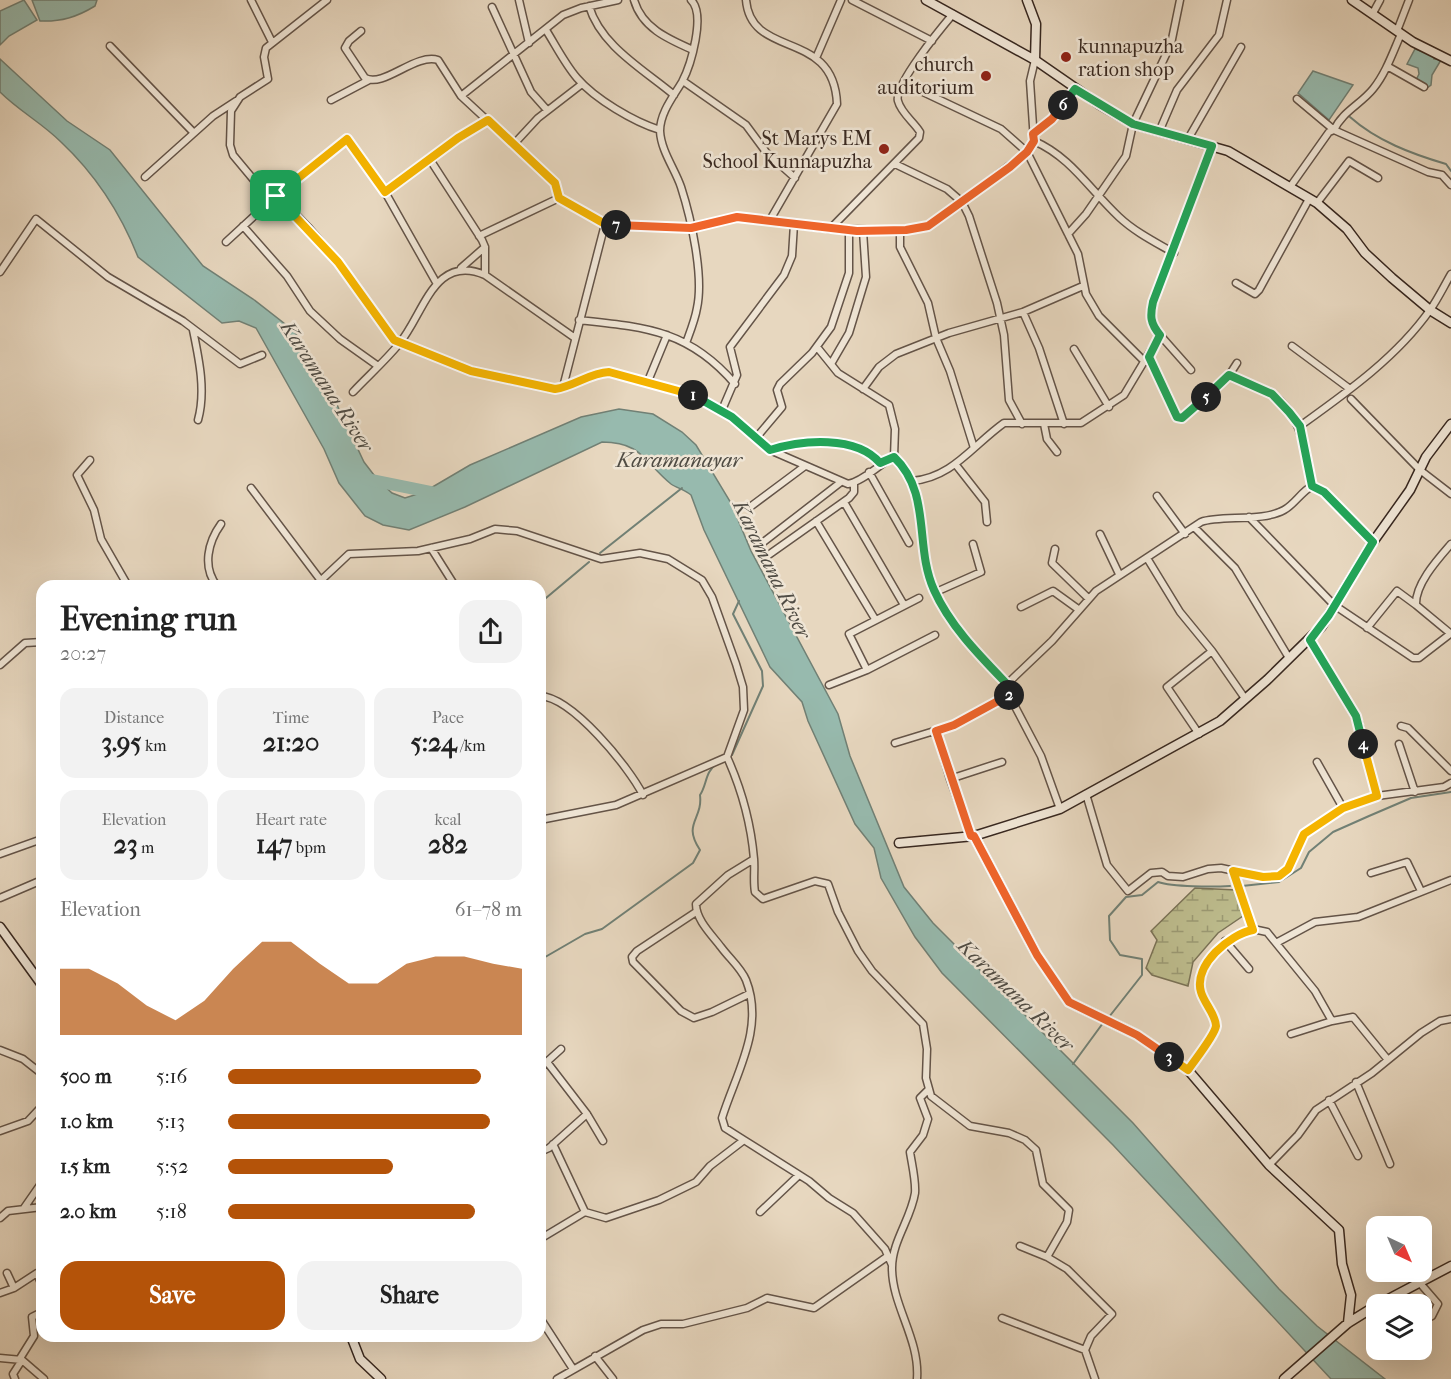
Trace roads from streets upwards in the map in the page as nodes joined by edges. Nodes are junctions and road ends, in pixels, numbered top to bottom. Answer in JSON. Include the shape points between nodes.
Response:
{"nodes":[{"id":1,"x":251,"y":0,"type":"edge"},
{"id":2,"x":327,"y":0,"type":"edge"},
{"id":3,"x":519,"y":0,"type":"edge"},
{"id":4,"x":618,"y":0,"type":"edge"},
{"id":5,"x":634,"y":0,"type":"edge"},
{"id":6,"x":691,"y":0,"type":"edge"},
{"id":7,"x":746,"y":0,"type":"edge"},
{"id":8,"x":841,"y":0,"type":"edge"},
{"id":9,"x":852,"y":0,"type":"edge"},
{"id":10,"x":926,"y":0,"type":"edge"},
{"id":11,"x":1027,"y":0,"type":"edge"},
{"id":12,"x":1180,"y":0,"type":"edge"},
{"id":13,"x":1227,"y":0,"type":"edge"},
{"id":14,"x":1352,"y":0,"type":"edge"},
{"id":15,"x":1380,"y":0,"type":"edge"},
{"id":16,"x":1408,"y":0,"type":"edge"},
{"id":17,"x":589,"y":6,"type":"junction"},
{"id":18,"x":492,"y":7,"type":"dead end"},
{"id":19,"x":1373,"y":13,"type":"junction"},
{"id":20,"x":953,"y":14,"type":"junction"},
{"id":21,"x":546,"y":30,"type":"junction"},
{"id":22,"x":361,"y":31,"type":"dead end"},
{"id":23,"x":1399,"y":32,"type":"junction"},
{"id":24,"x":932,"y":41,"type":"junction"},
{"id":25,"x":272,"y":42,"type":"junction"},
{"id":26,"x":530,"y":43,"type":"junction"},
{"id":27,"x":110,"y":46,"type":"dead end"},
{"id":28,"x":1241,"y":47,"type":"dead end"},
{"id":29,"x":693,"y":50,"type":"junction"},
{"id":30,"x":514,"y":57,"type":"junction"},
{"id":31,"x":816,"y":58,"type":"junction"},
{"id":32,"x":1035,"y":60,"type":"junction"},
{"id":33,"x":1451,"y":60,"type":"edge"},
{"id":34,"x":1387,"y":66,"type":"junction"},
{"id":35,"x":369,"y":80,"type":"junction"},
{"id":36,"x":683,"y":81,"type":"junction"},
{"id":37,"x":904,"y":83,"type":"junction"},
{"id":38,"x":582,"y":84,"type":"junction"},
{"id":39,"x":1424,"y":87,"type":"dead end"},
{"id":40,"x":1075,"y":89,"type":"junction"},
{"id":41,"x":674,"y":95,"type":"junction"},
{"id":42,"x":461,"y":96,"type":"junction"},
{"id":43,"x":1297,"y":99,"type":"dead end"},
{"id":44,"x":331,"y":100,"type":"dead end"},
{"id":45,"x":236,"y":101,"type":"junction"},
{"id":46,"x":547,"y":110,"type":"junction"},
{"id":47,"x":488,"y":120,"type":"junction"},
{"id":48,"x":1133,"y":124,"type":"junction"},
{"id":49,"x":660,"y":130,"type":"junction"},
{"id":50,"x":1334,"y":130,"type":"junction"},
{"id":51,"x":1159,"y":132,"type":"junction"},
{"id":52,"x":194,"y":134,"type":"junction"},
{"id":53,"x":1033,"y":137,"type":"junction"},
{"id":54,"x":1188,"y":139,"type":"junction"},
{"id":55,"x":513,"y":145,"type":"junction"},
{"id":56,"x":1212,"y":146,"type":"junction"},
{"id":57,"x":1027,"y":152,"type":"junction"},
{"id":58,"x":429,"y":158,"type":"junction"},
{"id":59,"x":895,"y":165,"type":"junction"},
{"id":60,"x":145,"y":177,"type":"dead end"},
{"id":61,"x":795,"y":178,"type":"junction"},
{"id":62,"x":1378,"y":178,"type":"dead end"},
{"id":63,"x":1451,"y":185,"type":"edge"},
{"id":64,"x":1290,"y":187,"type":"junction"},
{"id":65,"x":385,"y":192,"type":"junction"},
{"id":66,"x":276,"y":196,"type":"junction"},
{"id":67,"x":1099,"y":196,"type":"junction"},
{"id":68,"x":559,"y":198,"type":"junction"},
{"id":69,"x":1313,"y":201,"type":"junction"},
{"id":70,"x":962,"y":202,"type":"junction"},
{"id":71,"x":770,"y":220,"type":"junction"},
{"id":72,"x":605,"y":224,"type":"junction"},
{"id":73,"x":794,"y":224,"type":"junction"},
{"id":74,"x":243,"y":226,"type":"junction"},
{"id":75,"x":691,"y":228,"type":"junction"},
{"id":76,"x":830,"y":229,"type":"junction"},
{"id":77,"x":900,"y":230,"type":"junction"},
{"id":78,"x":849,"y":231,"type":"junction"},
{"id":79,"x":863,"y":231,"type":"junction"},
{"id":80,"x":1068,"y":234,"type":"junction"},
{"id":81,"x":479,"y":236,"type":"junction"},
{"id":82,"x":225,"y":242,"type":"dead end"},
{"id":83,"x":485,"y":247,"type":"junction"},
{"id":84,"x":1173,"y":253,"type":"junction"},
{"id":85,"x":460,"y":269,"type":"junction"},
{"id":86,"x":0,"y":272,"type":"edge"},
{"id":87,"x":1451,"y":274,"type":"edge"},
{"id":88,"x":485,"y":275,"type":"junction"},
{"id":89,"x":1236,"y":283,"type":"dead end"},
{"id":90,"x":437,"y":284,"type":"junction"},
{"id":91,"x":1083,"y":286,"type":"junction"},
{"id":92,"x":1430,"y":310,"type":"junction"},
{"id":93,"x":1023,"y":312,"type":"junction"},
{"id":94,"x":1000,"y":319,"type":"junction"},
{"id":95,"x":579,"y":320,"type":"junction"},
{"id":96,"x":1451,"y":323,"type":"edge"},
{"id":97,"x":193,"y":330,"type":"junction"},
{"id":98,"x":667,"y":335,"type":"junction"},
{"id":99,"x":1160,"y":335,"type":"junction"},
{"id":100,"x":575,"y":338,"type":"junction"},
{"id":101,"x":936,"y":338,"type":"junction"},
{"id":102,"x":400,"y":343,"type":"junction"},
{"id":103,"x":686,"y":343,"type":"junction"},
{"id":104,"x":1292,"y":346,"type":"dead end"},
{"id":105,"x":817,"y":347,"type":"junction"},
{"id":106,"x":1074,"y":349,"type":"dead end"},
{"id":107,"x":262,"y":355,"type":"dead end"},
{"id":108,"x":1147,"y":360,"type":"junction"},
{"id":109,"x":1237,"y":363,"type":"dead end"},
{"id":110,"x":831,"y":364,"type":"junction"},
{"id":111,"x":378,"y":366,"type":"junction"},
{"id":112,"x":1191,"y":370,"type":"dead end"},
{"id":113,"x":1229,"y":375,"type":"junction"},
{"id":114,"x":648,"y":381,"type":"junction"},
{"id":115,"x":735,"y":384,"type":"junction"},
{"id":116,"x":564,"y":387,"type":"junction"},
{"id":117,"x":863,"y":389,"type":"junction"},
{"id":118,"x":1350,"y":389,"type":"junction"},
{"id":119,"x":353,"y":392,"type":"dead end"},
{"id":120,"x":1351,"y":399,"type":"dead end"},
{"id":121,"x":1109,"y":407,"type":"junction"},
{"id":122,"x":722,"y":410,"type":"junction"},
{"id":123,"x":198,"y":420,"type":"dead end"},
{"id":124,"x":1022,"y":424,"type":"junction"},
{"id":125,"x":1044,"y":424,"type":"junction"},
{"id":126,"x":1064,"y":424,"type":"junction"},
{"id":127,"x":1451,"y":424,"type":"edge"},
{"id":128,"x":1300,"y":426,"type":"junction"},
{"id":129,"x":756,"y":438,"type":"junction"},
{"id":130,"x":974,"y":448,"type":"junction"},
{"id":131,"x":770,"y":450,"type":"junction"},
{"id":132,"x":1057,"y":452,"type":"dead end"},
{"id":133,"x":894,"y":457,"type":"junction"},
{"id":134,"x":90,"y":460,"type":"dead end"},
{"id":135,"x":880,"y":463,"type":"junction"},
{"id":136,"x":956,"y":465,"type":"junction"},
{"id":137,"x":805,"y":466,"type":"junction"},
{"id":138,"x":1420,"y":470,"type":"junction"},
{"id":139,"x":868,"y":472,"type":"junction"},
{"id":140,"x":912,"y":481,"type":"junction"},
{"id":141,"x":841,"y":482,"type":"junction"},
{"id":142,"x":854,"y":483,"type":"junction"},
{"id":143,"x":1312,"y":486,"type":"junction"},
{"id":144,"x":251,"y":488,"type":"dead end"},
{"id":145,"x":1451,"y":494,"type":"edge"},
{"id":146,"x":1157,"y":496,"type":"dead end"},
{"id":147,"x":844,"y":502,"type":"junction"},
{"id":148,"x":750,"y":507,"type":"dead end"},
{"id":149,"x":1249,"y":517,"type":"junction"},
{"id":150,"x":816,"y":521,"type":"junction"},
{"id":151,"x":987,"y":522,"type":"dead end"},
{"id":152,"x":221,"y":524,"type":"dead end"},
{"id":153,"x":1194,"y":527,"type":"junction"},
{"id":154,"x":1101,"y":534,"type":"dead end"},
{"id":155,"x":1185,"y":534,"type":"junction"},
{"id":156,"x":1373,"y":542,"type":"junction"},
{"id":157,"x":909,"y":543,"type":"dead end"},
{"id":158,"x":973,"y":543,"type":"dead end"},
{"id":159,"x":761,"y":544,"type":"dead end"},
{"id":160,"x":1451,"y":544,"type":"edge"},
{"id":161,"x":431,"y":548,"type":"junction"},
{"id":162,"x":1055,"y":549,"type":"dead end"},
{"id":163,"x":767,"y":556,"type":"dead end"},
{"id":164,"x":1147,"y":558,"type":"junction"},
{"id":165,"x":1119,"y":574,"type":"junction"},
{"id":166,"x":125,"y":580,"type":"edge"},
{"id":167,"x":213,"y":580,"type":"edge"},
{"id":168,"x":320,"y":580,"type":"edge"},
{"id":169,"x":326,"y":580,"type":"edge"},
{"id":170,"x":451,"y":580,"type":"edge"},
{"id":171,"x":936,"y":592,"type":"junction"},
{"id":172,"x":919,"y":598,"type":"dead end"},
{"id":173,"x":1088,"y":598,"type":"junction"},
{"id":174,"x":904,"y":605,"type":"junction"},
{"id":175,"x":1334,"y":605,"type":"junction"},
{"id":176,"x":1416,"y":605,"type":"junction"},
{"id":177,"x":1021,"y":607,"type":"dead end"},
{"id":178,"x":1078,"y":609,"type":"junction"},
{"id":179,"x":874,"y":619,"type":"junction"},
{"id":180,"x":1367,"y":628,"type":"junction"},
{"id":181,"x":1451,"y":634,"type":"edge"},
{"id":182,"x":935,"y":635,"type":"dead end"},
{"id":183,"x":1310,"y":640,"type":"junction"},
{"id":184,"x":36,"y":642,"type":"edge"},
{"id":185,"x":1212,"y":651,"type":"junction"},
{"id":186,"x":1290,"y":658,"type":"junction"},
{"id":187,"x":0,"y":665,"type":"edge"},
{"id":188,"x":867,"y":670,"type":"junction"},
{"id":189,"x":1007,"y":684,"type":"junction"},
{"id":190,"x":830,"y":686,"type":"dead end"},
{"id":191,"x":1009,"y":695,"type":"junction"},
{"id":192,"x":546,"y":697,"type":"edge"},
{"id":193,"x":1244,"y":698,"type":"junction"},
{"id":194,"x":1401,"y":726,"type":"dead end"},
{"id":195,"x":936,"y":731,"type":"junction"},
{"id":196,"x":1199,"y":734,"type":"junction"},
{"id":197,"x":895,"y":743,"type":"dead end"},
{"id":198,"x":1399,"y":744,"type":"dead end"},
{"id":199,"x":727,"y":757,"type":"junction"},
{"id":200,"x":1002,"y":762,"type":"dead end"},
{"id":201,"x":1317,"y":762,"type":"dead end"},
{"id":202,"x":1451,"y":771,"type":"edge"},
{"id":203,"x":950,"y":778,"type":"junction"},
{"id":204,"x":1451,"y":783,"type":"edge"},
{"id":205,"x":1416,"y":792,"type":"junction"},
{"id":206,"x":1086,"y":794,"type":"junction"},
{"id":207,"x":643,"y":795,"type":"junction"},
{"id":208,"x":1377,"y":796,"type":"junction"},
{"id":209,"x":1343,"y":808,"type":"junction"},
{"id":210,"x":1060,"y":809,"type":"junction"},
{"id":211,"x":546,"y":819,"type":"edge"},
{"id":212,"x":973,"y":836,"type":"junction"},
{"id":213,"x":36,"y":841,"type":"edge"},
{"id":214,"x":899,"y":843,"type":"dead end"},
{"id":215,"x":0,"y":854,"type":"edge"},
{"id":216,"x":754,"y":859,"type":"junction"},
{"id":217,"x":1233,"y":871,"type":"junction"},
{"id":218,"x":1371,"y":873,"type":"dead end"},
{"id":219,"x":1451,"y":880,"type":"edge"},
{"id":220,"x":36,"y":883,"type":"edge"},
{"id":221,"x":1421,"y":891,"type":"junction"},
{"id":222,"x":0,"y":898,"type":"edge"},
{"id":223,"x":696,"y":912,"type":"junction"},
{"id":224,"x":0,"y":927,"type":"edge"},
{"id":225,"x":1253,"y":930,"type":"junction"},
{"id":226,"x":1267,"y":932,"type":"junction"},
{"id":227,"x":1288,"y":936,"type":"junction"},
{"id":228,"x":1225,"y":941,"type":"junction"},
{"id":229,"x":1276,"y":943,"type":"junction"},
{"id":230,"x":1249,"y":969,"type":"dead end"},
{"id":231,"x":36,"y":977,"type":"edge"},
{"id":232,"x":749,"y":994,"type":"junction"},
{"id":233,"x":1451,"y":1019,"type":"edge"},
{"id":234,"x":1332,"y":1021,"type":"junction"},
{"id":235,"x":1291,"y":1034,"type":"dead end"},
{"id":236,"x":561,"y":1049,"type":"dead end"},
{"id":237,"x":0,"y":1050,"type":"edge"},
{"id":238,"x":1388,"y":1060,"type":"junction"},
{"id":239,"x":547,"y":1062,"type":"joint"},
{"id":240,"x":36,"y":1069,"type":"edge"},
{"id":241,"x":1188,"y":1070,"type":"junction"},
{"id":242,"x":1356,"y":1082,"type":"junction"},
{"id":243,"x":928,"y":1090,"type":"junction"},
{"id":244,"x":1329,"y":1100,"type":"junction"},
{"id":245,"x":36,"y":1112,"type":"edge"},
{"id":246,"x":587,"y":1114,"type":"junction"},
{"id":247,"x":0,"y":1131,"type":"edge"},
{"id":248,"x":744,"y":1140,"type":"junction"},
{"id":249,"x":603,"y":1141,"type":"dead end"},
{"id":250,"x":553,"y":1144,"type":"junction"},
{"id":251,"x":546,"y":1148,"type":"edge"},
{"id":252,"x":1358,"y":1156,"type":"dead end"},
{"id":253,"x":1390,"y":1164,"type":"dead end"},
{"id":254,"x":1269,"y":1165,"type":"junction"},
{"id":255,"x":800,"y":1175,"type":"junction"},
{"id":256,"x":36,"y":1190,"type":"edge"},
{"id":257,"x":36,"y":1207,"type":"edge"},
{"id":258,"x":24,"y":1208,"type":"junction"},
{"id":259,"x":585,"y":1212,"type":"junction"},
{"id":260,"x":760,"y":1212,"type":"dead end"},
{"id":261,"x":0,"y":1218,"type":"edge"},
{"id":262,"x":546,"y":1235,"type":"edge"},
{"id":263,"x":1020,"y":1246,"type":"dead end"},
{"id":264,"x":888,"y":1256,"type":"junction"},
{"id":265,"x":1047,"y":1257,"type":"junction"},
{"id":266,"x":892,"y":1265,"type":"junction"},
{"id":267,"x":1451,"y":1266,"type":"edge"},
{"id":268,"x":7,"y":1272,"type":"dead end"},
{"id":269,"x":36,"y":1273,"type":"edge"},
{"id":270,"x":1432,"y":1276,"type":"edge"},
{"id":271,"x":1419,"y":1282,"type":"joint"},
{"id":272,"x":14,"y":1288,"type":"junction"},
{"id":273,"x":0,"y":1293,"type":"edge"},
{"id":274,"x":1397,"y":1294,"type":"edge"},
{"id":275,"x":1427,"y":1294,"type":"edge"},
{"id":276,"x":1432,"y":1298,"type":"edge"},
{"id":277,"x":1366,"y":1312,"type":"edge"},
{"id":278,"x":36,"y":1315,"type":"edge"},
{"id":279,"x":1432,"y":1316,"type":"edge"},
{"id":280,"x":1002,"y":1318,"type":"dead end"},
{"id":281,"x":1348,"y":1323,"type":"junction"},
{"id":282,"x":546,"y":1327,"type":"edge"},
{"id":283,"x":353,"y":1342,"type":"edge"},
{"id":284,"x":1085,"y":1350,"type":"junction"},
{"id":285,"x":596,"y":1356,"type":"junction"},
{"id":286,"x":0,"y":1358,"type":"edge"},
{"id":287,"x":20,"y":1360,"type":"junction"},
{"id":288,"x":573,"y":1369,"type":"junction"},
{"id":289,"x":15,"y":1379,"type":"edge"},
{"id":290,"x":44,"y":1379,"type":"edge"},
{"id":291,"x":381,"y":1379,"type":"edge"},
{"id":292,"x":557,"y":1379,"type":"edge"},
{"id":293,"x":613,"y":1379,"type":"edge"},
{"id":294,"x":917,"y":1379,"type":"edge"},
{"id":295,"x":1095,"y":1379,"type":"edge"},
{"id":296,"x":1284,"y":1379,"type":"edge"}],
"edges":[{"from":1,"to":25,"type":"street"},
{"from":2,"to":25,"type":"street"},
{"from":3,"to":26,"type":"street"},
{"from":4,"to":17,"type":"street"},
{"from":5,"to":29,"type":"street","via":[[640,15],[657,32]]},
{"from":6,"to":29,"type":"street","via":[[698,13]]},
{"from":7,"to":31,"type":"street","via":[[752,20],[771,39],[794,44]]},
{"from":8,"to":31,"type":"street"},
{"from":9,"to":24,"type":"street"},
{"from":10,"to":20,"type":"street"},
{"from":11,"to":32,"type":"street","via":[[1036,24]]},
{"from":12,"to":48,"type":"street","via":[[1171,44]]},
{"from":13,"to":51,"type":"street","via":[[1219,35],[1177,90]]},
{"from":14,"to":19,"type":"street"},
{"from":15,"to":19,"type":"street"},
{"from":16,"to":23,"type":"street"},
{"from":17,"to":21,"type":"street","via":[[563,15]]},
{"from":17,"to":41,"type":"street","via":[[597,26],[614,46]]},
{"from":18,"to":30,"type":"street"},
{"from":19,"to":23,"type":"street"},
{"from":20,"to":24,"type":"street"},
{"from":20,"to":32,"type":"street"},
{"from":21,"to":26,"type":"street"},
{"from":21,"to":38,"type":"street"},
{"from":22,"to":35,"type":"street","via":[[345,48],[359,72]]},
{"from":23,"to":33,"type":"street"},
{"from":23,"to":34,"type":"street"},
{"from":24,"to":37,"type":"street"},
{"from":25,"to":45,"type":"street","via":[[264,52],[268,79]]},
{"from":26,"to":30,"type":"street"},
{"from":27,"to":52,"type":"street"},
{"from":28,"to":54,"type":"street"},
{"from":29,"to":36,"type":"street"},
{"from":30,"to":42,"type":"street"},
{"from":30,"to":46,"type":"street","via":[[531,92]]},
{"from":31,"to":61,"type":"street","via":[[837,89],[837,104]]},
{"from":32,"to":40,"type":"street"},
{"from":32,"to":53,"type":"street","via":[[1030,81]]},
{"from":34,"to":39,"type":"street"},
{"from":34,"to":50,"type":"street","via":[[1372,90],[1343,116]]},
{"from":35,"to":42,"type":"street","via":[[425,59],[435,59]]},
{"from":35,"to":44,"type":"street"},
{"from":36,"to":41,"type":"street"},
{"from":36,"to":61,"type":"street","via":[[746,125],[766,152]]},
{"from":37,"to":57,"type":"street","via":[[1001,129]]},
{"from":37,"to":59,"type":"street","via":[[897,95],[898,102],[915,124],[919,138]]},
{"from":38,"to":46,"type":"street"},
{"from":38,"to":49,"type":"street","via":[[632,119]]},
{"from":40,"to":48,"type":"street"},
{"from":40,"to":53,"type":"street"},
{"from":41,"to":49,"type":"street"},
{"from":42,"to":47,"type":"street"},
{"from":43,"to":50,"type":"street"},
{"from":45,"to":52,"type":"street"},
{"from":45,"to":66,"type":"street","via":[[230,120],[233,155],[253,179]]},
{"from":46,"to":55,"type":"street"},
{"from":47,"to":55,"type":"street"},
{"from":47,"to":58,"type":"street"},
{"from":48,"to":51,"type":"street"},
{"from":48,"to":67,"type":"street","via":[[1126,156]]},
{"from":49,"to":75,"type":"street","via":[[681,186]]},
{"from":50,"to":63,"type":"street","via":[[1442,175]]},
{"from":50,"to":64,"type":"street"},
{"from":51,"to":54,"type":"street"},
{"from":52,"to":60,"type":"street"},
{"from":53,"to":57,"type":"street"},
{"from":53,"to":67,"type":"street","via":[[1063,157]]},
{"from":54,"to":56,"type":"street"},
{"from":55,"to":68,"type":"street","via":[[555,183]]},
{"from":56,"to":64,"type":"street"},
{"from":56,"to":84,"type":"street"},
{"from":57,"to":70,"type":"street"},
{"from":57,"to":80,"type":"street"},
{"from":58,"to":65,"type":"street"},
{"from":58,"to":81,"type":"street"},
{"from":59,"to":70,"type":"street","via":[[947,189]]},
{"from":59,"to":76,"type":"street"},
{"from":61,"to":71,"type":"street"},
{"from":62,"to":69,"type":"street","via":[[1349,161]]},
{"from":64,"to":69,"type":"street"},
{"from":65,"to":66,"type":"street","via":[[347,139]]},
{"from":65,"to":90,"type":"street"},
{"from":66,"to":74,"type":"street"},
{"from":66,"to":102,"type":"street","via":[[338,262],[387,331]]},
{"from":67,"to":80,"type":"street"},
{"from":67,"to":84,"type":"street","via":[[1136,231]]},
{"from":68,"to":72,"type":"street"},
{"from":68,"to":81,"type":"street"},
{"from":69,"to":89,"type":"street","via":[[1259,290],[1255,294]]},
{"from":69,"to":92,"type":"street"},
{"from":70,"to":77,"type":"street","via":[[928,226]]},
{"from":70,"to":94,"type":"street"},
{"from":71,"to":73,"type":"street"},
{"from":71,"to":75,"type":"street","via":[[737,217]]},
{"from":72,"to":75,"type":"street"},
{"from":72,"to":95,"type":"street"},
{"from":73,"to":76,"type":"street"},
{"from":73,"to":115,"type":"street","via":[[792,256],[784,275],[730,347],[736,368]]},
{"from":74,"to":82,"type":"street"},
{"from":74,"to":111,"type":"street","via":[[281,268],[310,311]]},
{"from":75,"to":103,"type":"street","via":[[699,292]]},
{"from":76,"to":78,"type":"street"},
{"from":77,"to":79,"type":"street"},
{"from":77,"to":101,"type":"street","via":[[900,247],[924,293]]},
{"from":78,"to":79,"type":"street"},
{"from":78,"to":105,"type":"street","via":[[849,273],[831,327]]},
{"from":79,"to":110,"type":"street","via":[[866,277],[849,333]]},
{"from":80,"to":91,"type":"street","via":[[1078,254]]},
{"from":81,"to":83,"type":"street"},
{"from":83,"to":85,"type":"street"},
{"from":83,"to":88,"type":"street"},
{"from":84,"to":99,"type":"street","via":[[1150,315]]},
{"from":85,"to":88,"type":"street"},
{"from":85,"to":90,"type":"street"},
{"from":86,"to":97,"type":"street","via":[[36,219],[108,276]]},
{"from":87,"to":92,"type":"street"},
{"from":88,"to":100,"type":"street"},
{"from":90,"to":102,"type":"street"},
{"from":91,"to":93,"type":"street"},
{"from":91,"to":108,"type":"street","via":[[1099,316]]},
{"from":92,"to":96,"type":"street"},
{"from":92,"to":118,"type":"street","via":[[1401,343]]},
{"from":93,"to":94,"type":"street"},
{"from":93,"to":126,"type":"street"},
{"from":94,"to":101,"type":"street"},
{"from":94,"to":124,"type":"street","via":[[1009,400]]},
{"from":95,"to":98,"type":"street"},
{"from":95,"to":100,"type":"street"},
{"from":97,"to":107,"type":"street","via":[[240,364]]},
{"from":97,"to":123,"type":"street","via":[[200,366]]},
{"from":98,"to":103,"type":"street"},
{"from":98,"to":114,"type":"street"},
{"from":99,"to":108,"type":"street"},
{"from":99,"to":112,"type":"street"},
{"from":100,"to":116,"type":"street"},
{"from":101,"to":117,"type":"street","via":[[886,360]]},
{"from":101,"to":130,"type":"street"},
{"from":102,"to":111,"type":"street"},
{"from":102,"to":116,"type":"street","via":[[471,371],[555,389]]},
{"from":103,"to":115,"type":"street","via":[[710,357]]},
{"from":104,"to":118,"type":"street"},
{"from":105,"to":110,"type":"street"},
{"from":105,"to":129,"type":"street","via":[[780,384],[777,390],[782,406]]},
{"from":106,"to":121,"type":"street"},
{"from":108,"to":113,"type":"street","via":[[1177,417],[1187,414]]},
{"from":108,"to":121,"type":"street","via":[[1124,395]]},
{"from":109,"to":113,"type":"street"},
{"from":110,"to":117,"type":"street"},
{"from":111,"to":119,"type":"street"},
{"from":113,"to":128,"type":"street","via":[[1272,394]]},
{"from":114,"to":116,"type":"street","via":[[598,372]]},
{"from":114,"to":122,"type":"street","via":[[693,395]]},
{"from":115,"to":122,"type":"street"},
{"from":117,"to":133,"type":"street","via":[[892,410]]},
{"from":118,"to":128,"type":"street"},
{"from":120,"to":138,"type":"street"},
{"from":121,"to":126,"type":"street","via":[[1081,423]]},
{"from":122,"to":129,"type":"street"},
{"from":124,"to":125,"type":"street"},
{"from":124,"to":130,"type":"street","via":[[1004,423]]},
{"from":125,"to":126,"type":"street"},
{"from":125,"to":132,"type":"street","via":[[1047,439]]},
{"from":127,"to":138,"type":"street"},
{"from":128,"to":143,"type":"street"},
{"from":129,"to":131,"type":"street"},
{"from":130,"to":136,"type":"street"},
{"from":131,"to":135,"type":"street","via":[[789,444],[827,443],[869,453]]},
{"from":131,"to":137,"type":"street"},
{"from":133,"to":135,"type":"street"},
{"from":133,"to":140,"type":"street"},
{"from":134,"to":166,"type":"street","via":[[77,475],[94,510],[101,539]]},
{"from":135,"to":139,"type":"street"},
{"from":136,"to":140,"type":"street","via":[[931,478]]},
{"from":136,"to":151,"type":"street","via":[[985,502]]},
{"from":137,"to":141,"type":"street"},
{"from":137,"to":148,"type":"street"},
{"from":138,"to":145,"type":"street"},
{"from":138,"to":156,"type":"street"},
{"from":139,"to":142,"type":"street"},
{"from":139,"to":157,"type":"street"},
{"from":140,"to":171,"type":"street","via":[[919,502],[922,544]]},
{"from":141,"to":142,"type":"street"},
{"from":141,"to":159,"type":"street"},
{"from":142,"to":147,"type":"street","via":[[854,492]]},
{"from":143,"to":149,"type":"street","via":[[1283,511]]},
{"from":143,"to":156,"type":"street","via":[[1324,492]]},
{"from":144,"to":168,"type":"street"},
{"from":146,"to":155,"type":"street"},
{"from":147,"to":150,"type":"street"},
{"from":147,"to":174,"type":"street"},
{"from":149,"to":153,"type":"street","via":[[1208,519]]},
{"from":149,"to":175,"type":"street"},
{"from":150,"to":163,"type":"street"},
{"from":150,"to":179,"type":"street"},
{"from":152,"to":167,"type":"street","via":[[209,549]]},
{"from":153,"to":155,"type":"street"},
{"from":153,"to":186,"type":"street","via":[[1235,568]]},
{"from":154,"to":165,"type":"street"},
{"from":155,"to":164,"type":"street"},
{"from":156,"to":175,"type":"street"},
{"from":158,"to":171,"type":"street","via":[[981,572]]},
{"from":160,"to":176,"type":"street","via":[[1430,571]]},
{"from":161,"to":169,"type":"street","via":[[349,554]]},
{"from":161,"to":170,"type":"street"},
{"from":161,"to":199,"type":"street","via":[[495,529],[517,531],[601,559],[640,552],[668,559],[702,579],[742,687],[744,711]]},
{"from":162,"to":173,"type":"street","via":[[1052,563]]},
{"from":164,"to":165,"type":"street"},
{"from":164,"to":185,"type":"street","via":[[1180,612]]},
{"from":165,"to":173,"type":"street"},
{"from":171,"to":189,"type":"street","via":[[961,633]]},
{"from":172,"to":174,"type":"street"},
{"from":173,"to":178,"type":"street"},
{"from":174,"to":179,"type":"street"},
{"from":175,"to":180,"type":"street"},
{"from":175,"to":183,"type":"street"},
{"from":176,"to":180,"type":"street","via":[[1397,591]]},
{"from":176,"to":181,"type":"street"},
{"from":177,"to":178,"type":"street","via":[[1053,591]]},
{"from":178,"to":189,"type":"street","via":[[1052,641]]},
{"from":179,"to":188,"type":"street","via":[[849,634]]},
{"from":180,"to":181,"type":"street","via":[[1413,658],[1419,658]]},
{"from":182,"to":188,"type":"street"},
{"from":183,"to":186,"type":"street"},
{"from":183,"to":208,"type":"street","via":[[1359,723]]},
{"from":184,"to":187,"type":"street","via":[[25,643]]},
{"from":185,"to":193,"type":"street"},
{"from":185,"to":196,"type":"street","via":[[1167,687]]},
{"from":186,"to":193,"type":"street"},
{"from":188,"to":190,"type":"street"},
{"from":189,"to":191,"type":"street"},
{"from":191,"to":195,"type":"street"},
{"from":191,"to":210,"type":"street","via":[[1041,756]]},
{"from":192,"to":207,"type":"street","via":[[555,699],[588,727],[635,780]]},
{"from":193,"to":196,"type":"street"},
{"from":194,"to":202,"type":"street","via":[[1408,728]]},
{"from":195,"to":197,"type":"street"},
{"from":195,"to":203,"type":"street"},
{"from":196,"to":206,"type":"street"},
{"from":198,"to":205,"type":"street"},
{"from":199,"to":207,"type":"street"},
{"from":199,"to":216,"type":"street","via":[[739,786]]},
{"from":200,"to":203,"type":"street"},
{"from":201,"to":209,"type":"street"},
{"from":203,"to":212,"type":"street"},
{"from":204,"to":205,"type":"street","via":[[1444,788]]},
{"from":205,"to":208,"type":"street"},
{"from":206,"to":210,"type":"street"},
{"from":206,"to":217,"type":"street","via":[[1107,865],[1128,891],[1151,873],[1175,877],[1208,869]]},
{"from":207,"to":211,"type":"street","via":[[616,805]]},
{"from":208,"to":209,"type":"street"},
{"from":209,"to":217,"type":"street","via":[[1304,834],[1284,874],[1263,877]]},
{"from":210,"to":212,"type":"street"},
{"from":212,"to":214,"type":"street"},
{"from":212,"to":241,"type":"street","via":[[1037,955],[1069,1002],[1137,1035]]},
{"from":213,"to":215,"type":"street"},
{"from":216,"to":223,"type":"street","via":[[703,895],[696,904]]},
{"from":216,"to":243,"type":"street","via":[[754,888],[760,898],[815,881],[828,884],[858,951],[922,1023],[926,1032]]},
{"from":217,"to":225,"type":"street"},
{"from":218,"to":221,"type":"street","via":[[1407,862]]},
{"from":219,"to":221,"type":"street"},
{"from":220,"to":222,"type":"street"},
{"from":221,"to":227,"type":"street","via":[[1369,913],[1315,922]]},
{"from":223,"to":232,"type":"street","via":[[742,973]]},
{"from":223,"to":232,"type":"street","via":[[637,951],[633,962],[681,1011],[694,1018]]},
{"from":224,"to":231,"type":"street"},
{"from":225,"to":226,"type":"street"},
{"from":225,"to":228,"type":"street"},
{"from":226,"to":227,"type":"street"},
{"from":226,"to":229,"type":"street"},
{"from":227,"to":229,"type":"street"},
{"from":228,"to":230,"type":"street"},
{"from":228,"to":241,"type":"street","via":[[1201,973],[1200,990],[1216,1023],[1214,1032]]},
{"from":229,"to":234,"type":"street"},
{"from":232,"to":248,"type":"street","via":[[752,1030],[722,1118],[725,1128]]},
{"from":233,"to":238,"type":"street","via":[[1421,1033]]},
{"from":234,"to":235,"type":"street"},
{"from":234,"to":238,"type":"street","via":[[1353,1017]]},
{"from":236,"to":239,"type":"street"},
{"from":237,"to":240,"type":"street"},
{"from":238,"to":242,"type":"street"},
{"from":239,"to":246,"type":"street"},
{"from":241,"to":254,"type":"street"},
{"from":242,"to":244,"type":"street"},
{"from":242,"to":253,"type":"street"},
{"from":243,"to":265,"type":"street","via":[[943,1107],[970,1126],[1009,1133],[1036,1150],[1043,1184],[1069,1210],[1067,1222]]},
{"from":243,"to":266,"type":"street","via":[[920,1098],[928,1119],[923,1135],[910,1152],[915,1193]]},
{"from":244,"to":252,"type":"street"},
{"from":244,"to":254,"type":"street"},
{"from":245,"to":247,"type":"street","via":[[28,1121]]},
{"from":246,"to":249,"type":"street"},
{"from":246,"to":250,"type":"street"},
{"from":248,"to":255,"type":"street"},
{"from":248,"to":259,"type":"street","via":[[696,1182],[659,1200],[606,1218]]},
{"from":250,"to":251,"type":"street"},
{"from":250,"to":259,"type":"street"},
{"from":254,"to":281,"type":"street","via":[[1339,1230],[1342,1264],[1351,1295]]},
{"from":255,"to":260,"type":"street"},
{"from":255,"to":264,"type":"street","via":[[853,1213]]},
{"from":256,"to":258,"type":"street"},
{"from":257,"to":258,"type":"street"},
{"from":258,"to":261,"type":"street","via":[[8,1211]]},
{"from":259,"to":262,"type":"street"},
{"from":263,"to":265,"type":"street"},
{"from":264,"to":266,"type":"street"},
{"from":264,"to":285,"type":"street","via":[[814,1308],[767,1298],[747,1308],[643,1330]]},
{"from":265,"to":284,"type":"street","via":[[1067,1269],[1112,1314],[1091,1336]]},
{"from":266,"to":294,"type":"street","via":[[896,1293],[915,1353]]},
{"from":267,"to":270,"type":"street"},
{"from":268,"to":272,"type":"street"},
{"from":269,"to":272,"type":"street"},
{"from":271,"to":274,"type":"street"},
{"from":271,"to":275,"type":"street"},
{"from":272,"to":273,"type":"street"},
{"from":276,"to":279,"type":"street","via":[[1438,1304]]},
{"from":277,"to":281,"type":"street"},
{"from":278,"to":287,"type":"street","via":[[32,1317],[34,1336]]},
{"from":280,"to":284,"type":"street"},
{"from":281,"to":296,"type":"street"},
{"from":282,"to":288,"type":"street"},
{"from":283,"to":291,"type":"street","via":[[360,1359]]},
{"from":284,"to":295,"type":"street"},
{"from":285,"to":288,"type":"street"},
{"from":285,"to":293,"type":"street"},
{"from":286,"to":287,"type":"street"},
{"from":287,"to":289,"type":"street","via":[[13,1374]]},
{"from":287,"to":290,"type":"street"},
{"from":288,"to":292,"type":"street"}]}
